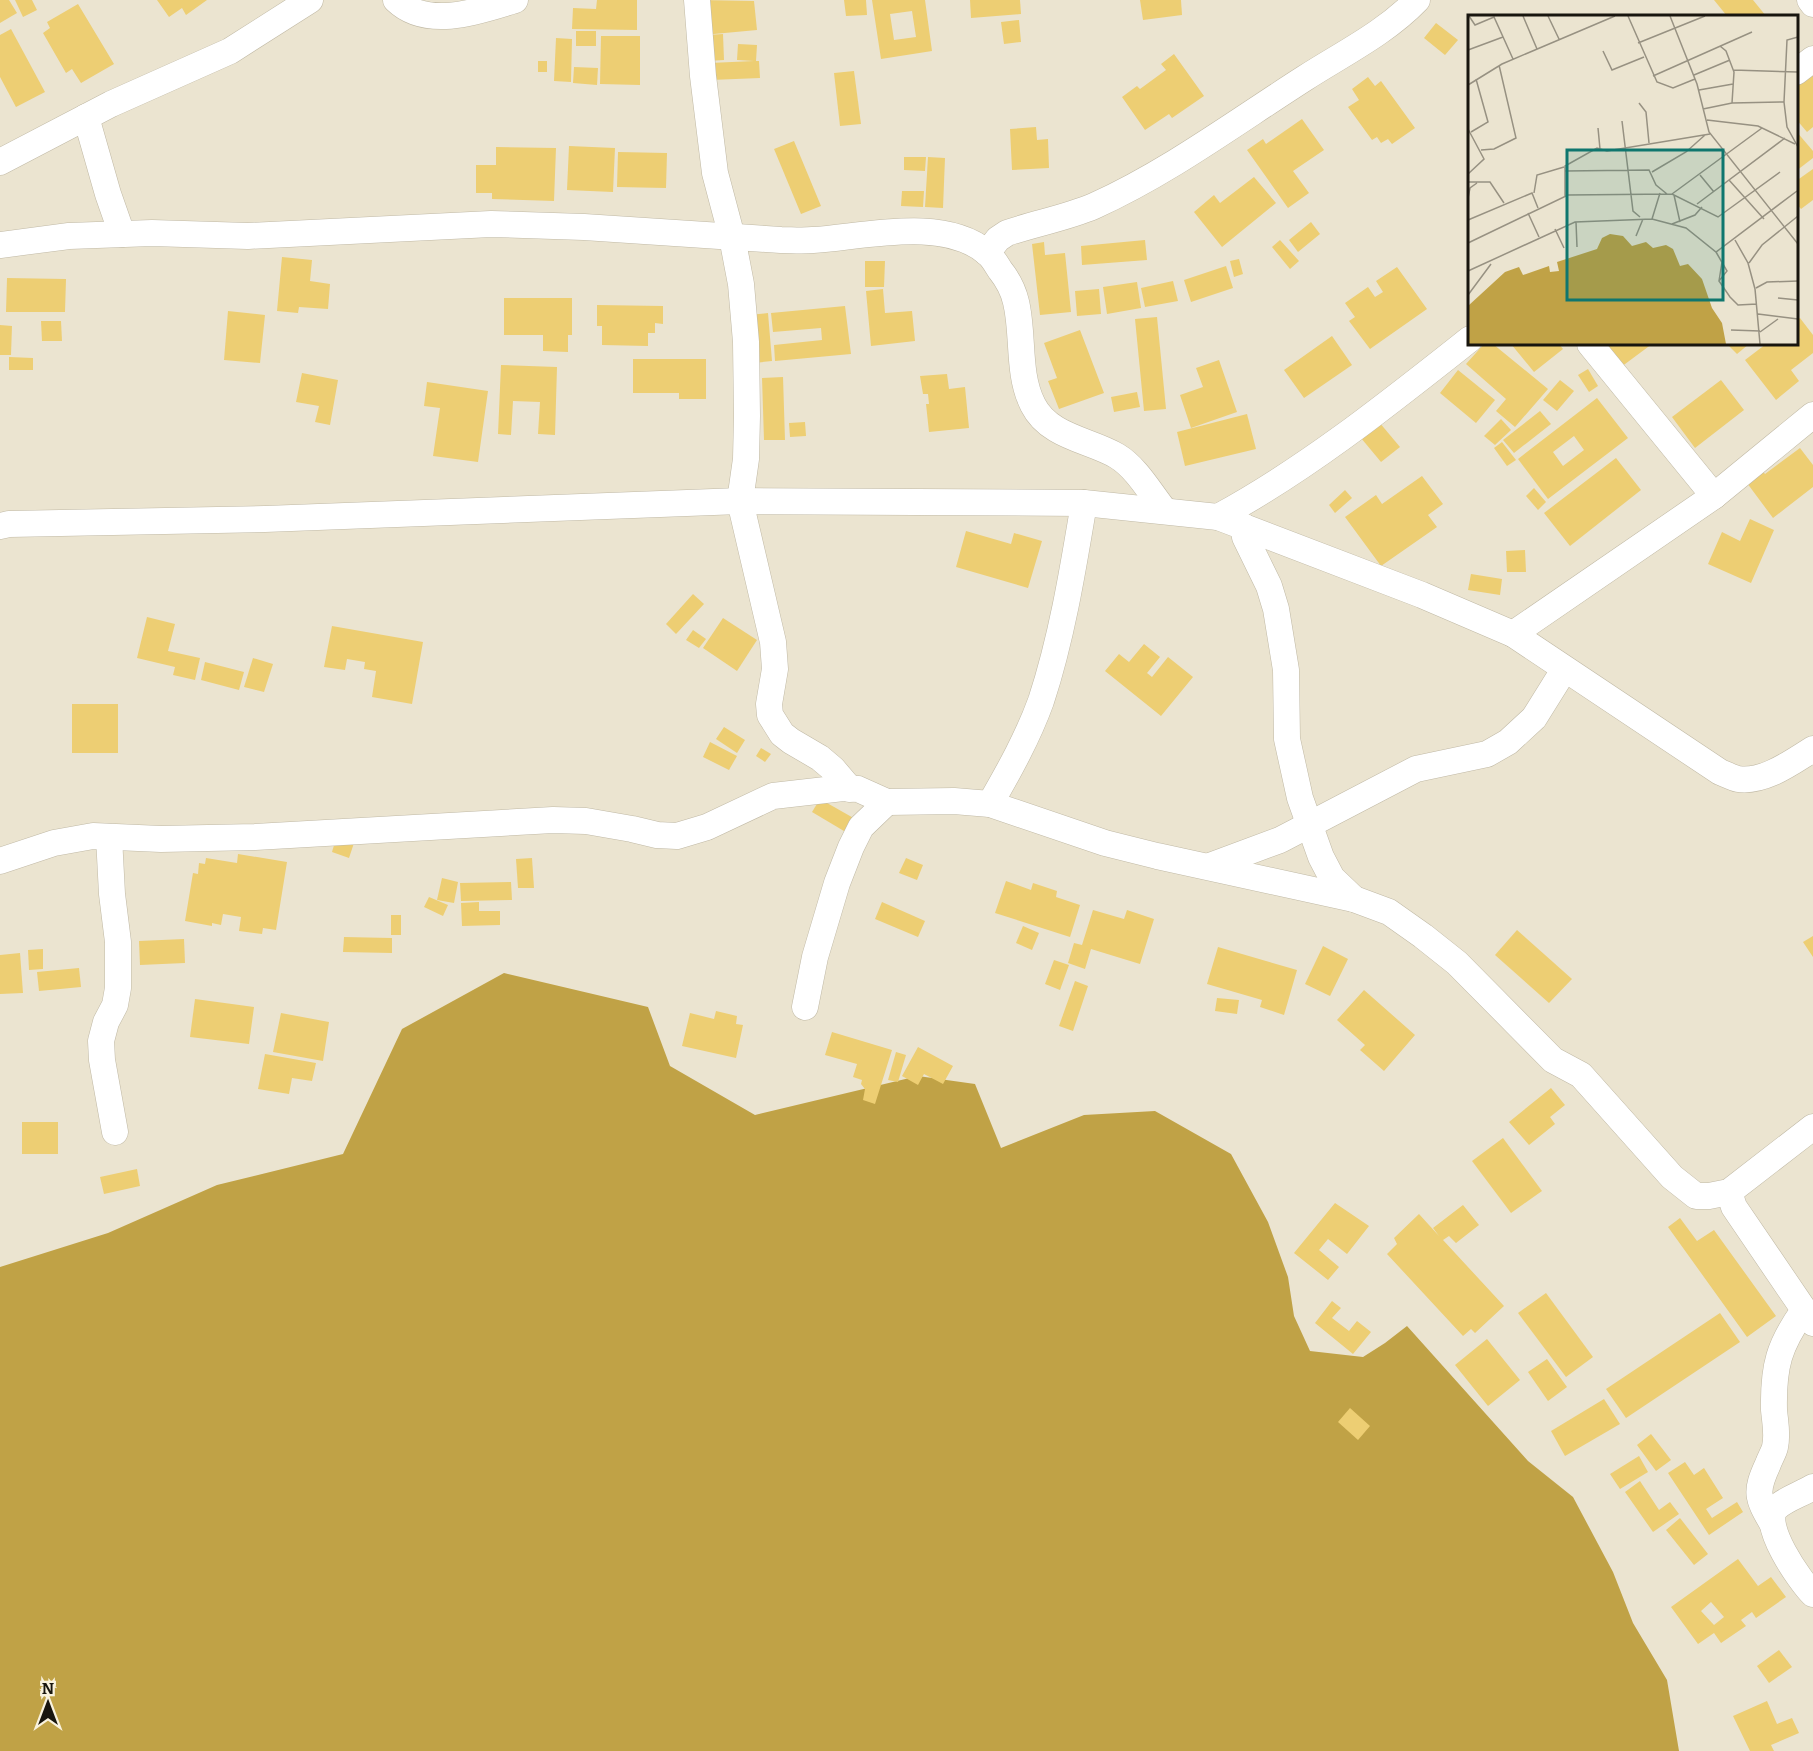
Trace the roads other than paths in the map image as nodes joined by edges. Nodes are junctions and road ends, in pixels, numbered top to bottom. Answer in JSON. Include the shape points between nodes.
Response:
{"nodes":[{"id":1,"x":310,"y":0,"type":"edge"},
{"id":2,"x":396,"y":0,"type":"edge"},
{"id":3,"x":515,"y":0,"type":"edge"},
{"id":4,"x":697,"y":0,"type":"edge"},
{"id":5,"x":1417,"y":0,"type":"edge"},
{"id":6,"x":1813,"y":59,"type":"edge"},
{"id":7,"x":1798,"y":71,"type":"edge"},
{"id":8,"x":86,"y":117,"type":"junction"},
{"id":9,"x":0,"y":162,"type":"edge"},
{"id":10,"x":122,"y":234,"type":"junction"},
{"id":11,"x":732,"y":237,"type":"junction"},
{"id":12,"x":0,"y":245,"type":"edge"},
{"id":13,"x":987,"y":253,"type":"junction"},
{"id":14,"x":1468,"y":341,"type":"edge"},
{"id":15,"x":1591,"y":345,"type":"edge"},
{"id":16,"x":1813,"y":415,"type":"edge"},
{"id":17,"x":1714,"y":496,"type":"junction"},
{"id":18,"x":740,"y":501,"type":"junction"},
{"id":19,"x":1084,"y":503,"type":"junction"},
{"id":20,"x":1165,"y":511,"type":"junction"},
{"id":21,"x":1218,"y":517,"type":"junction"},
{"id":22,"x":0,"y":526,"type":"edge"},
{"id":23,"x":1242,"y":526,"type":"junction"},
{"id":24,"x":1513,"y":634,"type":"junction"},
{"id":25,"x":1564,"y":670,"type":"junction"},
{"id":26,"x":1813,"y":749,"type":"edge"},
{"id":27,"x":850,"y":789,"type":"junction"},
{"id":28,"x":887,"y":802,"type":"junction"},
{"id":29,"x":990,"y":804,"type":"junction"},
{"id":30,"x":1309,"y":826,"type":"junction"},
{"id":31,"x":109,"y":837,"type":"junction"},
{"id":32,"x":0,"y":861,"type":"edge"},
{"id":33,"x":1210,"y":866,"type":"junction"},
{"id":34,"x":1354,"y":899,"type":"junction"},
{"id":35,"x":805,"y":1007,"type":"dead end"},
{"id":36,"x":1813,"y":1127,"type":"edge"},
{"id":37,"x":115,"y":1132,"type":"dead end"},
{"id":38,"x":1728,"y":1192,"type":"junction"},
{"id":39,"x":1809,"y":1317,"type":"edge"},
{"id":40,"x":1813,"y":1487,"type":"edge"},
{"id":41,"x":1772,"y":1523,"type":"junction"},
{"id":42,"x":1813,"y":1594,"type":"edge"}],
"edges":[{"from":1,"to":8,"type":"street","via":[[230,51]]},
{"from":2,"to":3,"type":"street","via":[[421,14],[437,15],[481,11]]},
{"from":4,"to":11,"type":"street","via":[[715,173]]},
{"from":5,"to":13,"type":"street","via":[[1383,30],[1134,186],[1093,206],[1007,233]]},
{"from":6,"to":7,"type":"street"},
{"from":8,"to":9,"type":"street"},
{"from":8,"to":10,"type":"street"},
{"from":10,"to":11,"type":"street","via":[[248,236],[491,224]]},
{"from":10,"to":12,"type":"street","via":[[43,238]]},
{"from":11,"to":13,"type":"street","via":[[812,240],[919,231],[949,235],[973,243]]},
{"from":11,"to":18,"type":"street","via":[[746,342],[746,459]]},
{"from":13,"to":20,"type":"street","via":[[1014,294],[1026,386],[1033,405],[1046,421],[1076,440],[1118,456]]},
{"from":14,"to":21,"type":"street","via":[[1302,466]]},
{"from":15,"to":17,"type":"street"},
{"from":16,"to":17,"type":"street"},
{"from":17,"to":24,"type":"street"},
{"from":18,"to":19,"type":"street"},
{"from":18,"to":22,"type":"street"},
{"from":18,"to":27,"type":"street","via":[[773,642],[775,669],[770,715],[782,734],[820,758]]},
{"from":19,"to":20,"type":"street"},
{"from":19,"to":29,"type":"street","via":[[1072,573],[1040,702],[1015,760]]},
{"from":20,"to":21,"type":"street"},
{"from":21,"to":23,"type":"street"},
{"from":23,"to":24,"type":"street","via":[[1422,594]]},
{"from":23,"to":30,"type":"street","via":[[1276,609],[1286,670],[1287,738]]},
{"from":24,"to":25,"type":"street"},
{"from":25,"to":26,"type":"street","via":[[1720,772],[1739,779],[1758,778]]},
{"from":25,"to":30,"type":"street","via":[[1534,718],[1508,742],[1487,754],[1416,769]]},
{"from":27,"to":28,"type":"street"},
{"from":27,"to":31,"type":"street","via":[[773,796],[707,827],[677,836],[586,821],[553,820],[255,837]]},
{"from":28,"to":29,"type":"street"},
{"from":28,"to":35,"type":"street","via":[[861,827],[851,847],[814,957]]},
{"from":29,"to":33,"type":"street","via":[[1105,843]]},
{"from":30,"to":33,"type":"street"},
{"from":30,"to":34,"type":"street","via":[[1332,878]]},
{"from":31,"to":32,"type":"street","via":[[54,843]]},
{"from":31,"to":37,"type":"street","via":[[118,988],[101,1041]]},
{"from":33,"to":34,"type":"street"},
{"from":34,"to":38,"type":"street","via":[[1389,912],[1457,963],[1553,1060],[1581,1075],[1672,1177],[1696,1196]]},
{"from":36,"to":38,"type":"street"},
{"from":38,"to":39,"type":"street","via":[[1734,1208]]},
{"from":39,"to":41,"type":"street","via":[[1784,1340],[1776,1370],[1775,1448],[1758,1492]]},
{"from":40,"to":41,"type":"street","via":[[1776,1508],[1771,1515]]},
{"from":41,"to":42,"type":"street","via":[[1793,1567]]}]}
